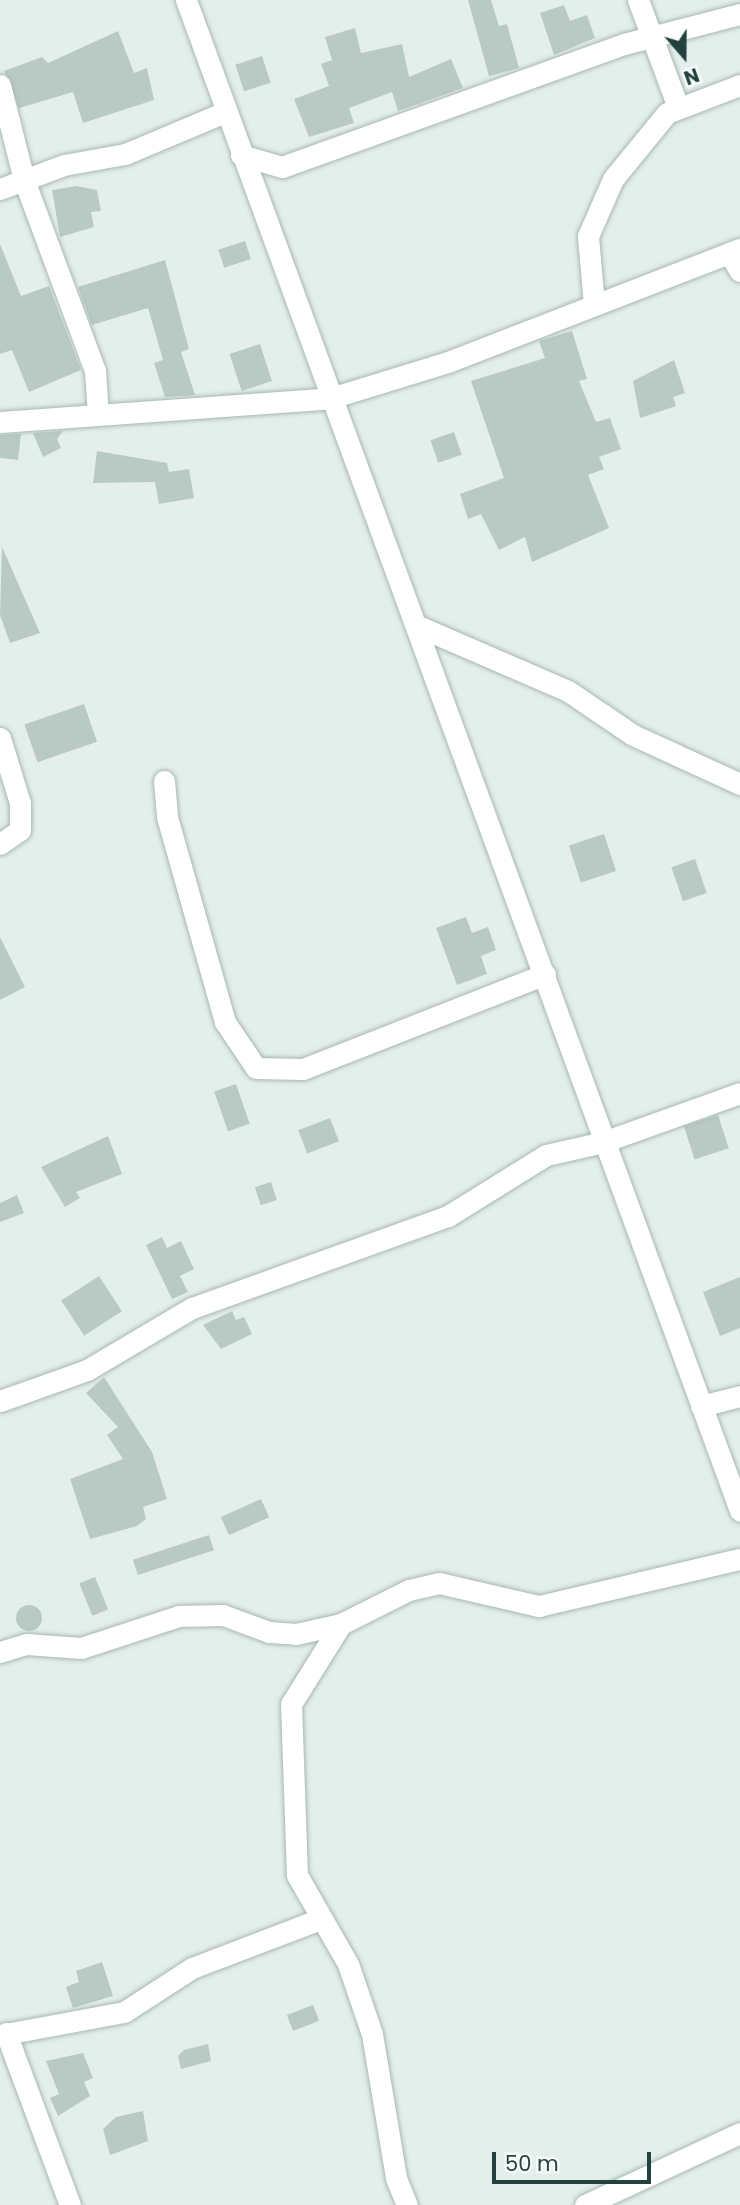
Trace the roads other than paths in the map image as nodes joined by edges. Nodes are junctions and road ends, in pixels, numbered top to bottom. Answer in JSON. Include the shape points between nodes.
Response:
{"nodes":[{"id":1,"x":186,"y":0,"type":"edge"},
{"id":2,"x":638,"y":0,"type":"edge"},
{"id":3,"x":740,"y":14,"type":"edge"},
{"id":4,"x":652,"y":35,"type":"junction"},
{"id":5,"x":0,"y":85,"type":"edge"},
{"id":6,"x":740,"y":85,"type":"edge"},
{"id":7,"x":678,"y":107,"type":"junction"},
{"id":8,"x":226,"y":112,"type":"junction"},
{"id":9,"x":241,"y":155,"type":"junction"},
{"id":10,"x":24,"y":180,"type":"junction"},
{"id":11,"x":0,"y":189,"type":"edge"},
{"id":12,"x":736,"y":258,"type":"edge"},
{"id":13,"x":594,"y":305,"type":"junction"},
{"id":14,"x":331,"y":398,"type":"junction"},
{"id":15,"x":98,"y":415,"type":"junction"},
{"id":16,"x":0,"y":422,"type":"edge"},
{"id":17,"x":420,"y":627,"type":"junction"},
{"id":18,"x":0,"y":738,"type":"edge"},
{"id":19,"x":164,"y":781,"type":"dead end"},
{"id":20,"x":740,"y":784,"type":"edge"},
{"id":21,"x":0,"y":844,"type":"edge"},
{"id":22,"x":545,"y":974,"type":"junction"},
{"id":23,"x":740,"y":1093,"type":"edge"},
{"id":24,"x":603,"y":1142,"type":"junction"},
{"id":25,"x":740,"y":1396,"type":"edge"},
{"id":26,"x":0,"y":1401,"type":"edge"},
{"id":27,"x":701,"y":1406,"type":"junction"},
{"id":28,"x":740,"y":1511,"type":"edge"},
{"id":29,"x":740,"y":1559,"type":"edge"},
{"id":30,"x":341,"y":1624,"type":"junction"},
{"id":31,"x":0,"y":1652,"type":"edge"},
{"id":32,"x":320,"y":1919,"type":"junction"},
{"id":33,"x":3,"y":2034,"type":"edge"},
{"id":34,"x":740,"y":2133,"type":"edge"},
{"id":35,"x":70,"y":2205,"type":"edge"},
{"id":36,"x":407,"y":2205,"type":"edge"},
{"id":37,"x":585,"y":2205,"type":"edge"}],
"edges":[{"from":1,"to":8,"type":"street"},
{"from":2,"to":4,"type":"street"},
{"from":3,"to":4,"type":"street"},
{"from":4,"to":7,"type":"street"},
{"from":4,"to":9,"type":"street","via":[[282,167]]},
{"from":5,"to":10,"type":"street"},
{"from":6,"to":7,"type":"street"},
{"from":7,"to":13,"type":"street","via":[[656,121],[592,221],[587,250]]},
{"from":8,"to":9,"type":"street"},
{"from":8,"to":10,"type":"street","via":[[125,154]]},
{"from":9,"to":14,"type":"street"},
{"from":10,"to":11,"type":"street"},
{"from":10,"to":15,"type":"street","via":[[95,371]]},
{"from":12,"to":13,"type":"street"},
{"from":13,"to":14,"type":"street","via":[[448,362]]},
{"from":14,"to":15,"type":"street"},
{"from":14,"to":17,"type":"street"},
{"from":15,"to":16,"type":"street"},
{"from":17,"to":20,"type":"street","via":[[568,691],[633,735]]},
{"from":17,"to":22,"type":"street"},
{"from":18,"to":21,"type":"street","via":[[20,803],[20,830]]},
{"from":19,"to":22,"type":"street","via":[[167,817],[228,1028],[256,1068],[303,1069]]},
{"from":22,"to":24,"type":"street"},
{"from":23,"to":24,"type":"street"},
{"from":24,"to":26,"type":"street","via":[[546,1155],[448,1216],[192,1308],[87,1370]]},
{"from":24,"to":27,"type":"street"},
{"from":25,"to":27,"type":"street"},
{"from":27,"to":28,"type":"street"},
{"from":29,"to":30,"type":"street","via":[[531,1607],[475,1586],[430,1584]]},
{"from":30,"to":31,"type":"street","via":[[288,1635],[223,1615],[179,1616],[81,1648],[27,1644]]},
{"from":30,"to":32,"type":"street","via":[[291,1704],[298,1875]]},
{"from":32,"to":33,"type":"street","via":[[192,1968],[124,2012]]},
{"from":32,"to":36,"type":"street","via":[[348,1964],[372,2034],[396,2178]]},
{"from":33,"to":35,"type":"street"},
{"from":34,"to":37,"type":"street"}]}
